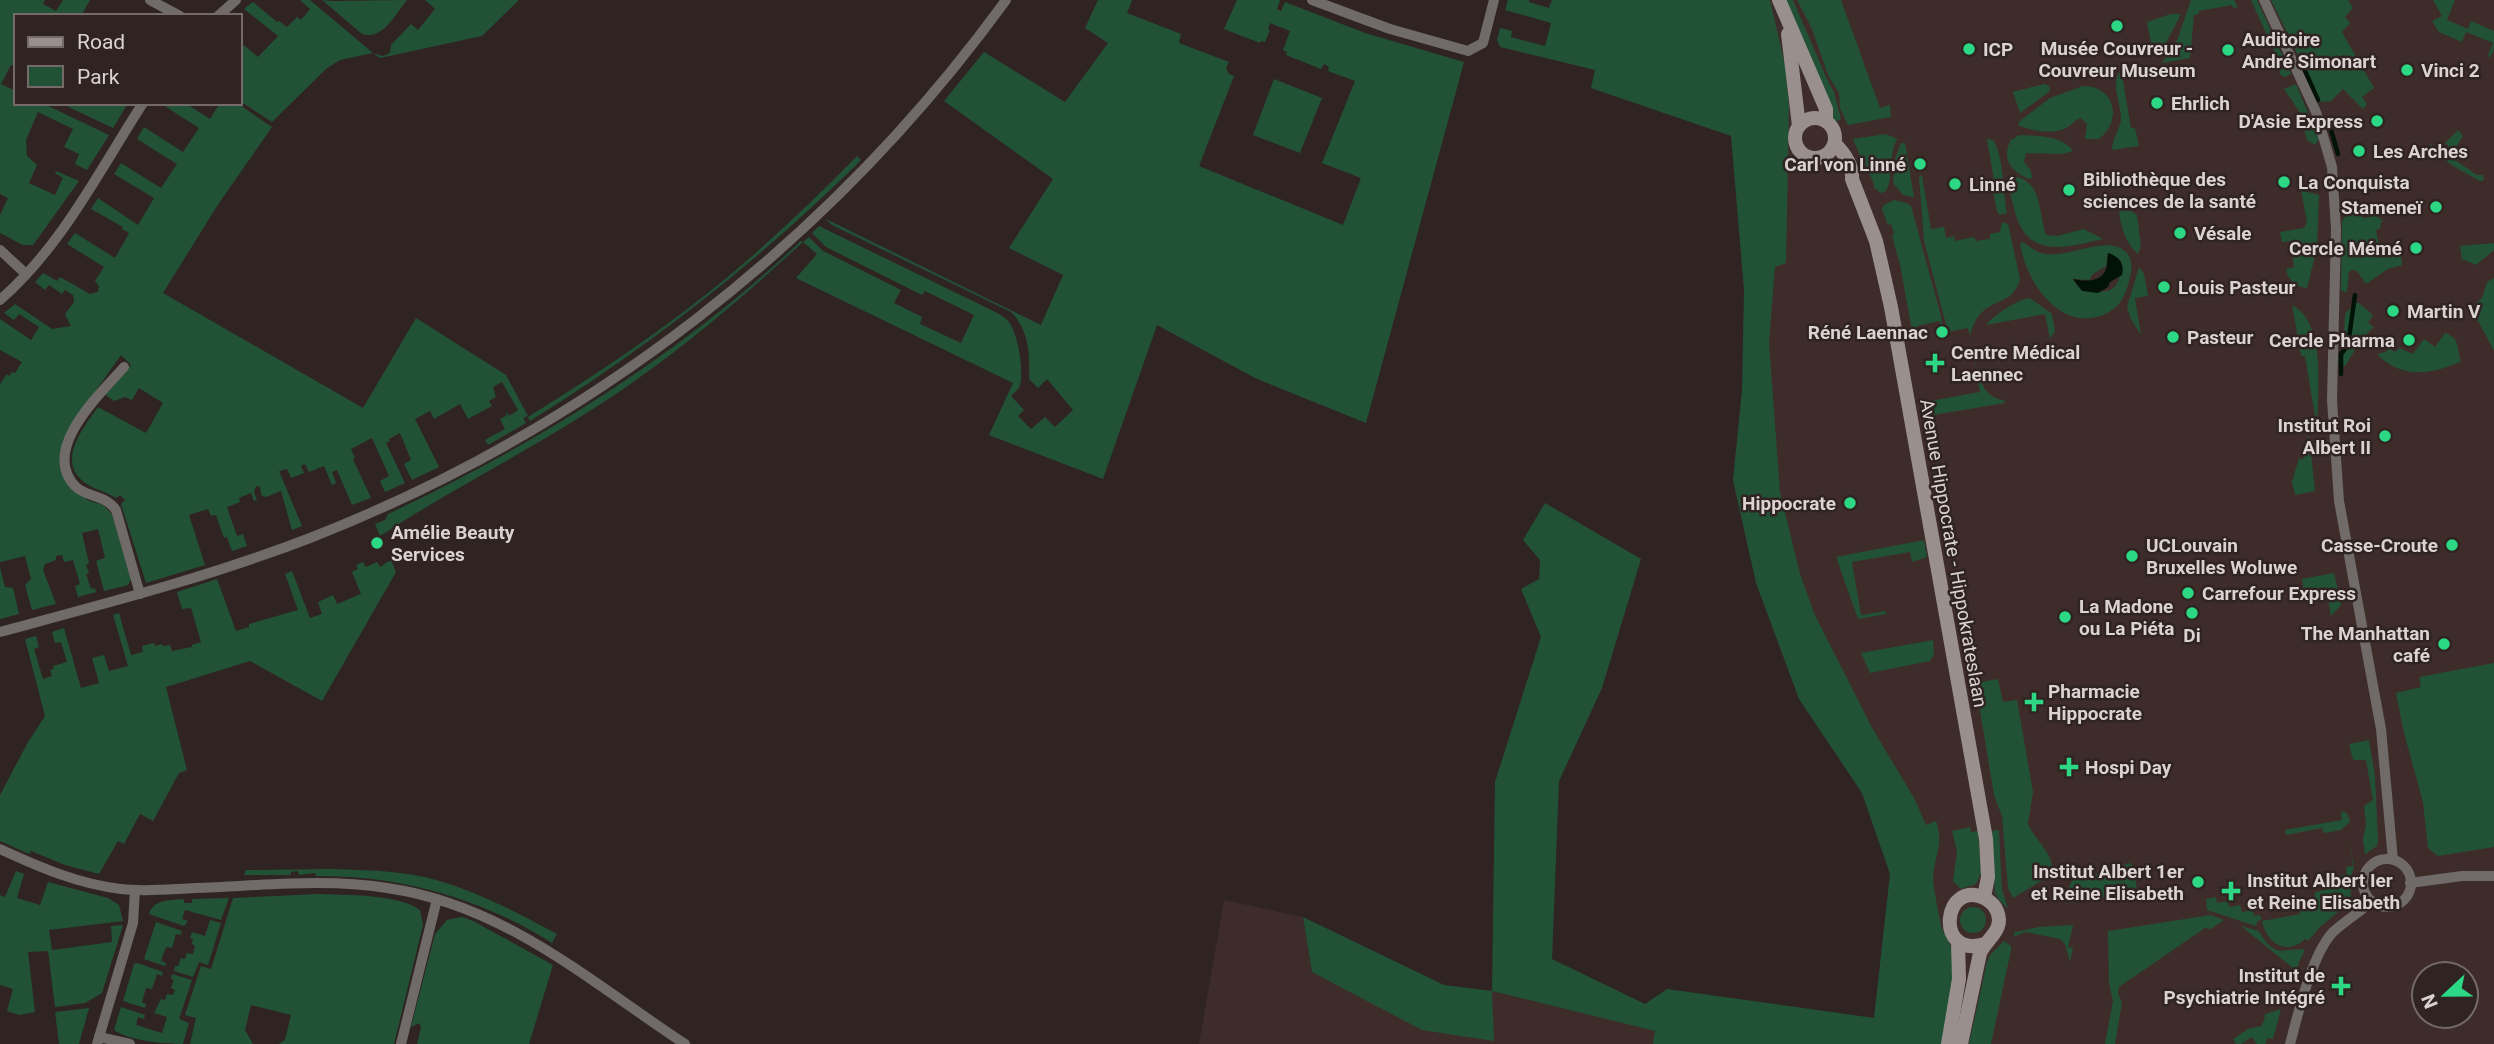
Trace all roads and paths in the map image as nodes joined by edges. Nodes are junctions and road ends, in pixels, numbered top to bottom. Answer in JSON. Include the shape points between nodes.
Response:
{"nodes":[{"id":1,"x":150,"y":0,"type":"edge"},
{"id":2,"x":236,"y":0,"type":"edge"},
{"id":3,"x":1006,"y":0,"type":"edge"},
{"id":4,"x":1312,"y":0,"type":"edge"},
{"id":5,"x":1494,"y":0,"type":"edge"},
{"id":6,"x":1779,"y":0,"type":"edge"},
{"id":7,"x":2264,"y":0,"type":"edge"},
{"id":8,"x":176,"y":14,"type":"edge"},
{"id":9,"x":220,"y":14,"type":"edge"},
{"id":10,"x":1787,"y":18,"type":"junction"},
{"id":11,"x":142,"y":105,"type":"edge"},
{"id":12,"x":1826,"y":121,"type":"junction"},
{"id":13,"x":1799,"y":126,"type":"junction"},
{"id":14,"x":1835,"y":145,"type":"junction"},
{"id":15,"x":1823,"y":157,"type":"junction"},
{"id":16,"x":1852,"y":179,"type":"junction"},
{"id":17,"x":0,"y":250,"type":"edge"},
{"id":18,"x":26,"y":274,"type":"junction"},
{"id":19,"x":0,"y":300,"type":"edge"},
{"id":20,"x":124,"y":367,"type":"dead end"},
{"id":21,"x":140,"y":594,"type":"junction"},
{"id":22,"x":0,"y":632,"type":"edge"},
{"id":23,"x":0,"y":849,"type":"edge"},
{"id":24,"x":2393,"y":860,"type":"junction"},
{"id":25,"x":2494,"y":876,"type":"edge"},
{"id":26,"x":2410,"y":883,"type":"junction"},
{"id":27,"x":135,"y":890,"type":"junction"},
{"id":28,"x":1984,"y":897,"type":"junction"},
{"id":29,"x":437,"y":899,"type":"junction"},
{"id":30,"x":2372,"y":901,"type":"junction"},
{"id":31,"x":1958,"y":941,"type":"junction"},
{"id":32,"x":1984,"y":944,"type":"junction"},
{"id":33,"x":98,"y":1041,"type":"edge"},
{"id":34,"x":130,"y":1044,"type":"edge"},
{"id":35,"x":401,"y":1044,"type":"edge"},
{"id":36,"x":685,"y":1044,"type":"edge"},
{"id":37,"x":1948,"y":1044,"type":"edge"},
{"id":38,"x":1961,"y":1044,"type":"edge"},
{"id":39,"x":2290,"y":1044,"type":"edge"}],
"edges":[{"from":1,"to":8,"type":"street"},
{"from":2,"to":9,"type":"street"},
{"from":3,"to":21,"type":"street","via":[[872,161],[751,275],[632,366],[517,439],[409,496],[291,545]]},
{"from":4,"to":5,"type":"street","via":[[1468,51],[1483,43]]},
{"from":6,"to":10,"type":"street","name":"Avenue Hippocrate - Hippokrateslaan"},
{"from":7,"to":24,"type":"street","via":[[2316,112],[2332,167],[2336,229],[2332,400],[2339,501],[2381,729]]},
{"from":10,"to":12,"type":"street","name":"Avenue Hippocrate - Hippokrateslaan","via":[[1826,109]]},
{"from":10,"to":13,"type":"street","name":"Avenue Hippocrate - Hippokrateslaan"},
{"from":11,"to":18,"type":"street","via":[[69,221]]},
{"from":12,"to":13,"type":"street","via":[[1812,118]]},
{"from":12,"to":14,"type":"street","name":"Avenue Hippocrate - Hippokrateslaan","via":[[1835,132]]},
{"from":13,"to":15,"type":"street","name":"Avenue Hippocrate - Hippokrateslaan","via":[[1795,138],[1800,151],[1812,158]]},
{"from":14,"to":15,"type":"street"},
{"from":14,"to":16,"type":"street","name":"Avenue Hippocrate - Hippokrateslaan","via":[[1845,155]]},
{"from":15,"to":16,"type":"street","name":"Avenue Hippocrate - Hippokrateslaan"},
{"from":16,"to":28,"type":"street","name":"Avenue Hippocrate - Hippokrateslaan","via":[[1876,241],[1893,318],[1986,839]]},
{"from":17,"to":18,"type":"street"},
{"from":18,"to":19,"type":"street"},
{"from":20,"to":21,"type":"street","via":[[81,418],[67,441],[64,459],[78,489],[106,499],[116,510]]},
{"from":21,"to":22,"type":"street"},
{"from":23,"to":27,"type":"street","via":[[69,877]]},
{"from":24,"to":26,"type":"street","via":[[2403,866]]},
{"from":24,"to":30,"type":"street","via":[[2377,861],[2365,872],[2363,888]]},
{"from":25,"to":26,"type":"street"},
{"from":26,"to":30,"type":"street","via":[[2400,902],[2386,907]]},
{"from":27,"to":29,"type":"street","via":[[335,883]]},
{"from":27,"to":33,"type":"street","via":[[133,923]]},
{"from":28,"to":31,"type":"street","via":[[1964,897],[1952,908],[1948,921]]},
{"from":28,"to":32,"type":"street","via":[[1995,907],[1999,922],[1995,935]]},
{"from":29,"to":35,"type":"street"},
{"from":29,"to":36,"type":"street","via":[[504,924]]},
{"from":30,"to":39,"type":"street","via":[[2326,941]]},
{"from":31,"to":32,"type":"street"},
{"from":31,"to":37,"type":"street","via":[[1959,979]]},
{"from":32,"to":38,"type":"street"},
{"from":33,"to":34,"type":"street"}]}
